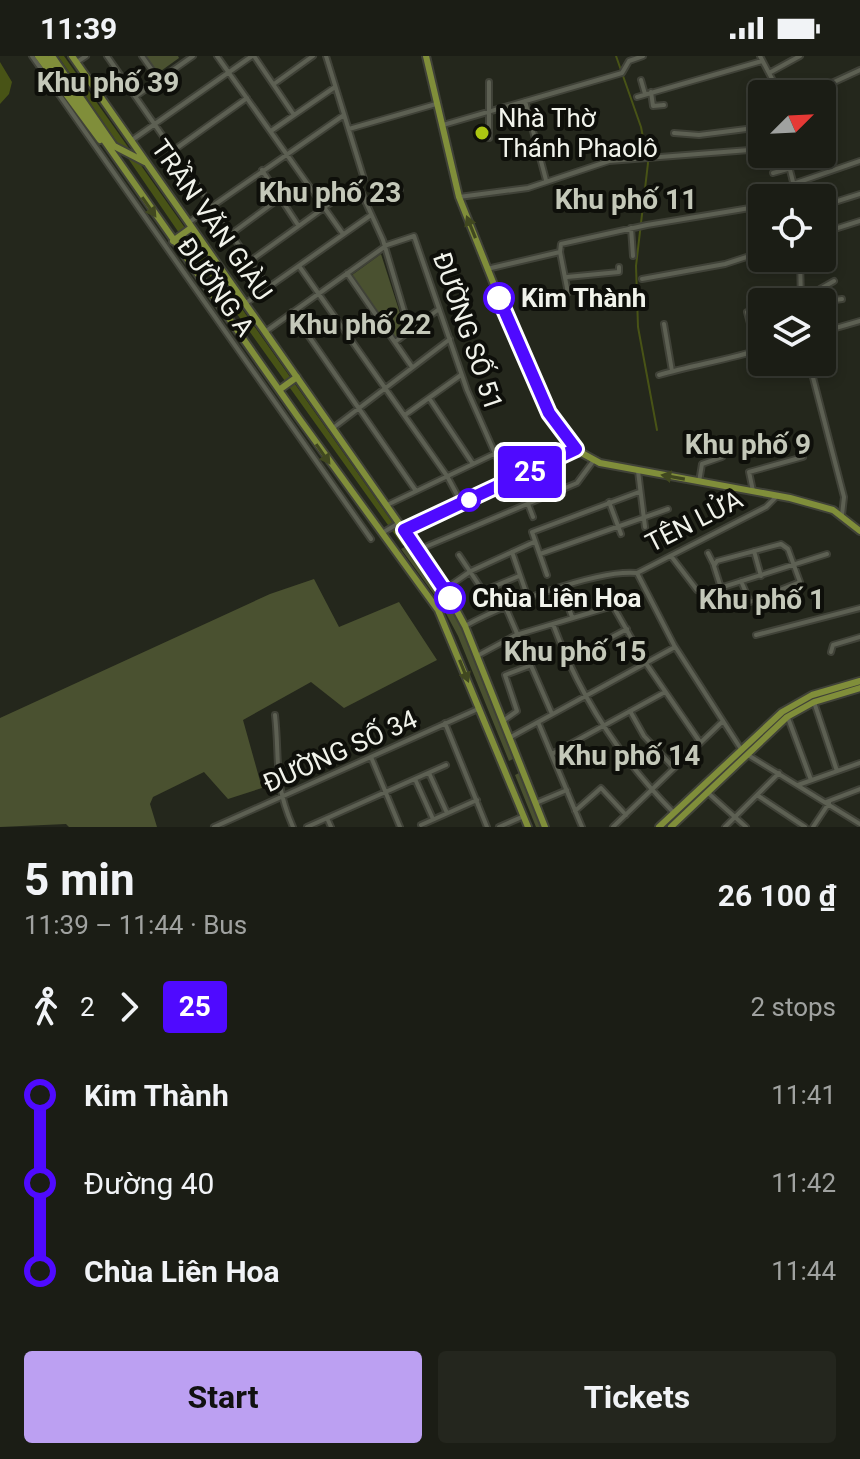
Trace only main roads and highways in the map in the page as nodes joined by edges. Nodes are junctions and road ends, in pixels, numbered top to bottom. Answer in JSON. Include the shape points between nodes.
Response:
{"nodes":[{"id":1,"x":35,"y":56,"type":"edge"},
{"id":2,"x":45,"y":56,"type":"edge"},
{"id":3,"x":52,"y":56,"type":"edge"},
{"id":4,"x":426,"y":56,"type":"edge"},
{"id":5,"x":74,"y":59,"type":"edge"},
{"id":6,"x":104,"y":144,"type":"junction"},
{"id":7,"x":148,"y":163,"type":"junction"},
{"id":8,"x":190,"y":226,"type":"junction"},
{"id":9,"x":173,"y":241,"type":"junction"},
{"id":10,"x":295,"y":378,"type":"junction"},
{"id":11,"x":280,"y":389,"type":"junction"},
{"id":12,"x":843,"y":505,"type":"road end"},
{"id":13,"x":831,"y":510,"type":"junction"},
{"id":14,"x":860,"y":531,"type":"edge"},
{"id":15,"x":860,"y":681,"type":"edge"},
{"id":16,"x":860,"y":688,"type":"edge"},
{"id":17,"x":744,"y":751,"type":"junction"},
{"id":18,"x":517,"y":756,"type":"junction"},
{"id":19,"x":502,"y":761,"type":"junction"},
{"id":20,"x":525,"y":776,"type":"junction"},
{"id":21,"x":511,"y":782,"type":"junction"},
{"id":22,"x":528,"y":827,"type":"edge"},
{"id":23,"x":545,"y":827,"type":"edge"},
{"id":24,"x":659,"y":827,"type":"edge"},
{"id":25,"x":671,"y":827,"type":"edge"}],
"edges":[{"from":1,"to":6,"type":"main road","name":"TRẦN VĂN GIÀU"},
{"from":2,"to":6,"type":"main road"},
{"from":3,"to":7,"type":"main road","via":[[114,146]]},
{"from":13,"to":4,"type":"main road","one_way":true,"via":[[778,495],[638,471],[594,460],[576,449],[549,413],[459,197]]},
{"from":5,"to":7,"type":"main road","name":"TRẦN VĂN GIÀU"},
{"from":6,"to":9,"type":"main road","name":"TRẦN VĂN GIÀU","one_way":true},
{"from":7,"to":8,"type":"main road","name":"TRẦN VĂN GIÀU"},
{"from":8,"to":9,"type":"main road"},
{"from":8,"to":10,"type":"main road","name":"TRẦN VĂN GIÀU"},
{"from":9,"to":11,"type":"main road","name":"TRẦN VĂN GIÀU"},
{"from":10,"to":11,"type":"main road"},
{"from":10,"to":18,"type":"main road","name":"TRẦN VĂN GIÀU","via":[[445,589]]},
{"from":11,"to":19,"type":"main road","name":"TRẦN VĂN GIÀU","one_way":true,"via":[[438,610]]},
{"from":12,"to":13,"type":"main road"},
{"from":13,"to":14,"type":"main road"},
{"from":15,"to":17,"type":"main road","via":[[796,702]]},
{"from":16,"to":17,"type":"main road","via":[[814,702]]},
{"from":17,"to":24,"type":"main road"},
{"from":17,"to":25,"type":"main road"},
{"from":18,"to":19,"type":"main road","via":[[513,765]]},
{"from":18,"to":20,"type":"main road","name":"TRẦN VĂN GIÀU"},
{"from":19,"to":21,"type":"main road","name":"TRẦN VĂN GIÀU"},
{"from":20,"to":21,"type":"main road","via":[[517,774]]},
{"from":20,"to":23,"type":"main road","name":"TRẦN VĂN GIÀU"},
{"from":21,"to":22,"type":"main road","name":"TRẦN VĂN GIÀU"}]}
